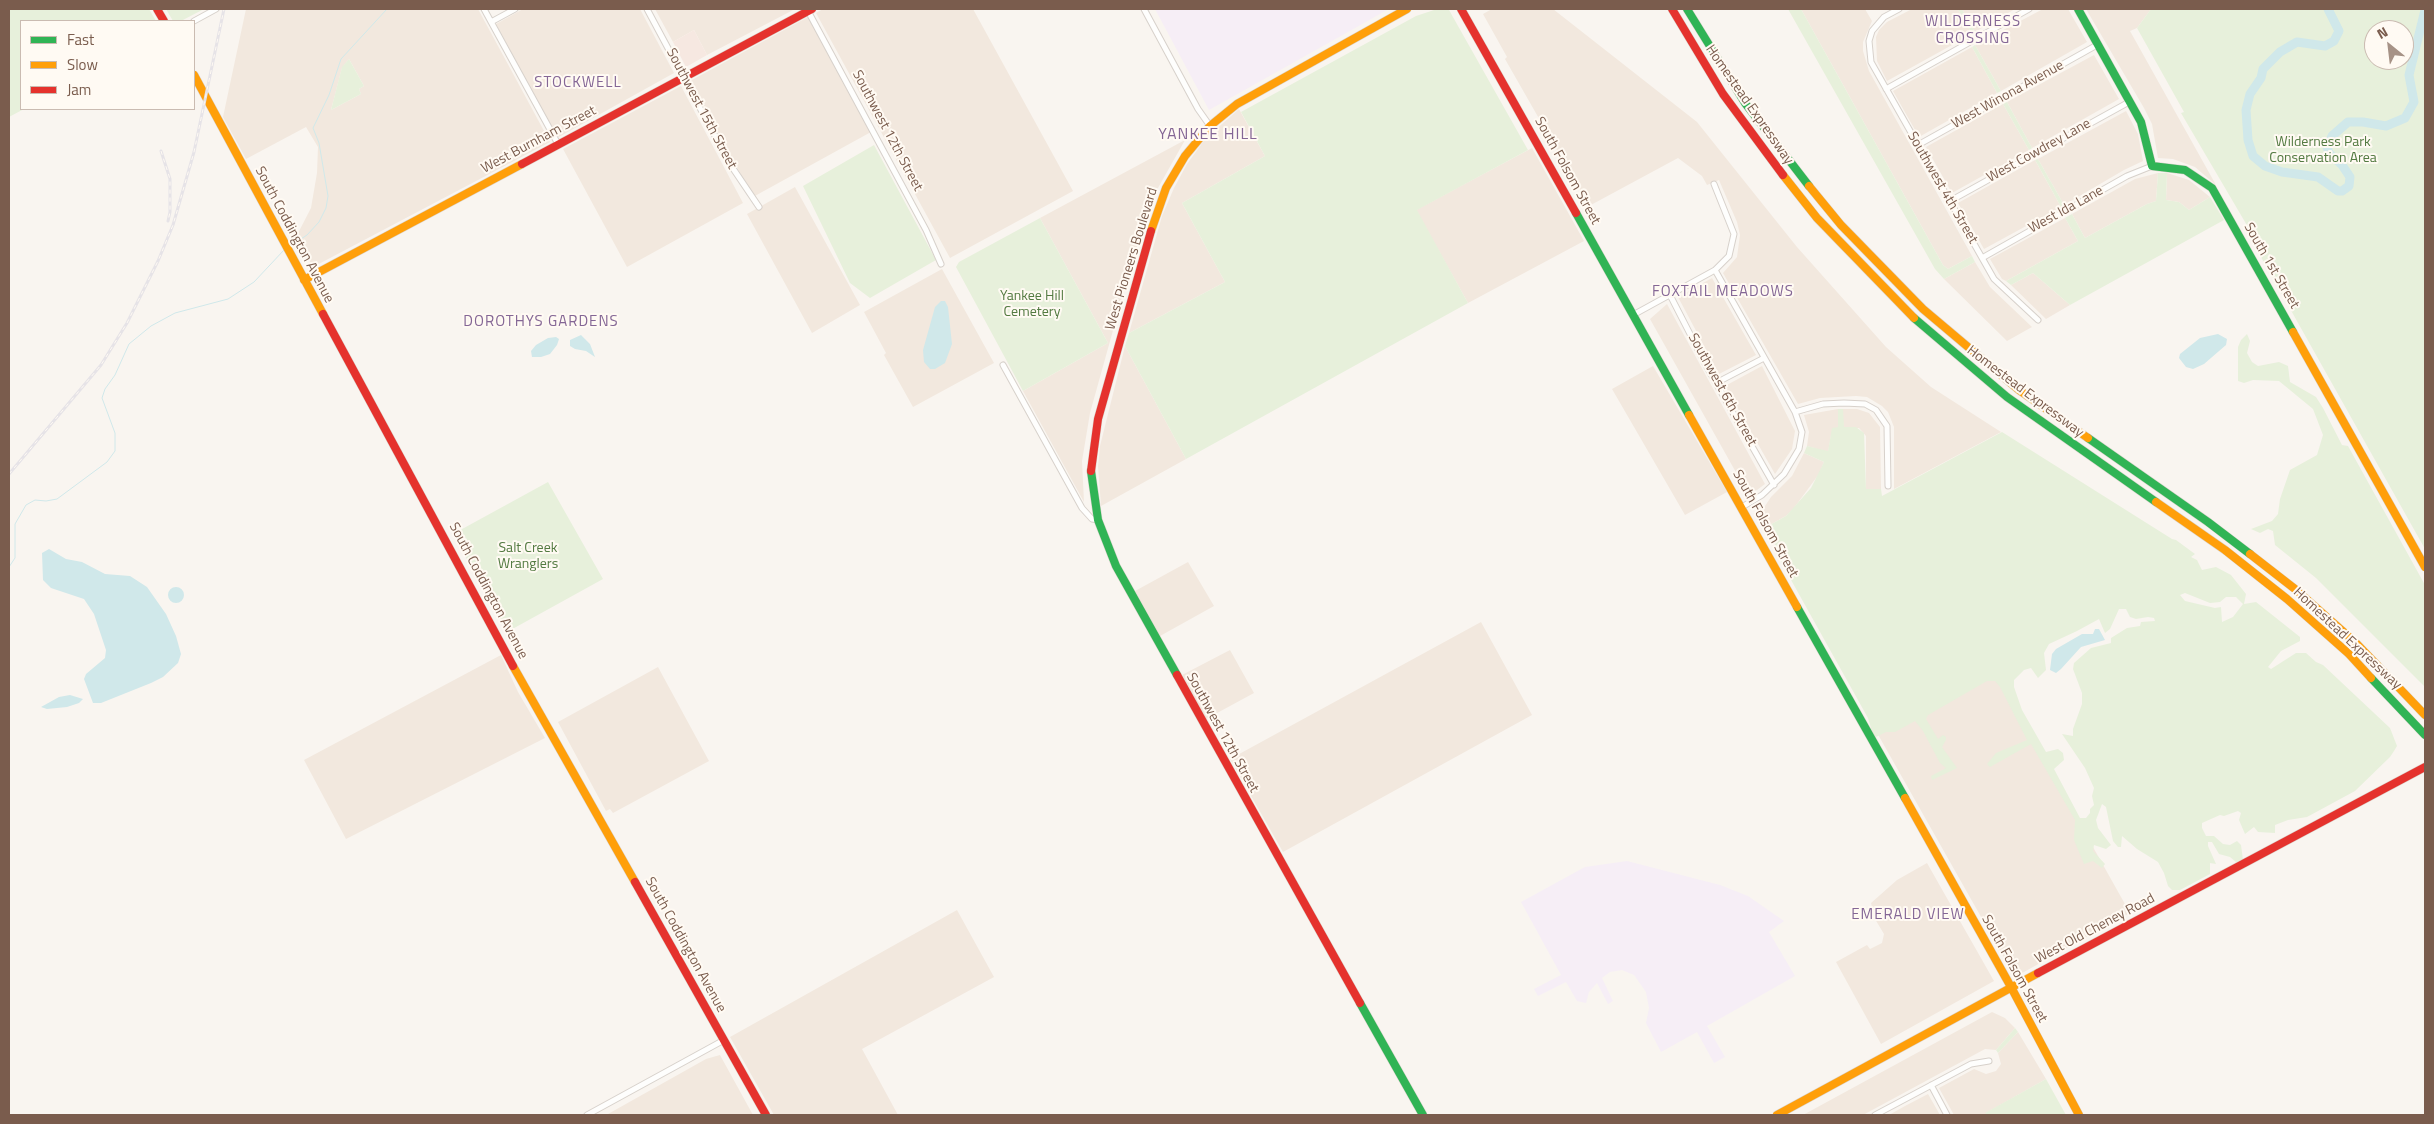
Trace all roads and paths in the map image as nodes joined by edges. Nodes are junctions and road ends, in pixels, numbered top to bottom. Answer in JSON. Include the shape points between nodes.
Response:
{"nodes":[{"id":1,"x":157,"y":9,"type":"edge"},
{"id":2,"x":216,"y":9,"type":"edge"},
{"id":3,"x":484,"y":9,"type":"edge"},
{"id":4,"x":515,"y":9,"type":"edge"},
{"id":5,"x":647,"y":9,"type":"edge"},
{"id":6,"x":1144,"y":9,"type":"edge"},
{"id":7,"x":1407,"y":9,"type":"edge"},
{"id":8,"x":1461,"y":9,"type":"edge"},
{"id":9,"x":1672,"y":9,"type":"edge"},
{"id":10,"x":1687,"y":9,"type":"edge"},
{"id":11,"x":1899,"y":9,"type":"edge"},
{"id":12,"x":2029,"y":9,"type":"edge"},
{"id":13,"x":2078,"y":9,"type":"edge"},
{"id":14,"x":810,"y":10,"type":"edge"},
{"id":15,"x":163,"y":20,"type":"edge"},
{"id":16,"x":195,"y":20,"type":"edge"},
{"id":17,"x":491,"y":22,"type":"junction"},
{"id":18,"x":2097,"y":45,"type":"junction"},
{"id":19,"x":195,"y":77,"type":"edge"},
{"id":20,"x":684,"y":77,"type":"junction"},
{"id":21,"x":1886,"y":89,"type":"junction"},
{"id":22,"x":2129,"y":102,"type":"junction"},
{"id":23,"x":1210,"y":126,"type":"junction"},
{"id":24,"x":558,"y":144,"type":"junction"},
{"id":25,"x":1918,"y":145,"type":"junction"},
{"id":26,"x":2152,"y":166,"type":"junction"},
{"id":27,"x":1714,"y":184,"type":"dead end"},
{"id":28,"x":1950,"y":201,"type":"junction"},
{"id":29,"x":759,"y":207,"type":"dead end"},
{"id":30,"x":1982,"y":258,"type":"junction"},
{"id":31,"x":941,"y":264,"type":"dead end"},
{"id":32,"x":1715,"y":270,"type":"junction"},
{"id":33,"x":304,"y":280,"type":"junction"},
{"id":34,"x":1670,"y":295,"type":"junction"},
{"id":35,"x":1633,"y":315,"type":"junction"},
{"id":36,"x":2038,"y":320,"type":"dead end"},
{"id":37,"x":1764,"y":358,"type":"junction"},
{"id":38,"x":1003,"y":365,"type":"dead end"},
{"id":39,"x":1716,"y":383,"type":"junction"},
{"id":40,"x":1795,"y":412,"type":"junction"},
{"id":41,"x":1774,"y":485,"type":"junction"},
{"id":42,"x":1888,"y":486,"type":"dead end"},
{"id":43,"x":1742,"y":508,"type":"junction"},
{"id":44,"x":1098,"y":520,"type":"junction"},
{"id":45,"x":2425,"y":567,"type":"edge"},
{"id":46,"x":2425,"y":715,"type":"edge"},
{"id":47,"x":2425,"y":734,"type":"edge"},
{"id":48,"x":2425,"y":767,"type":"edge"},
{"id":49,"x":2011,"y":988,"type":"junction"},
{"id":50,"x":724,"y":1040,"type":"junction"},
{"id":51,"x":2046,"y":1053,"type":"junction"},
{"id":52,"x":1989,"y":1061,"type":"dead end"},
{"id":53,"x":1931,"y":1085,"type":"junction"},
{"id":54,"x":587,"y":1115,"type":"edge"},
{"id":55,"x":766,"y":1115,"type":"edge"},
{"id":56,"x":1423,"y":1115,"type":"edge"},
{"id":57,"x":1777,"y":1115,"type":"edge"},
{"id":58,"x":1875,"y":1115,"type":"edge"},
{"id":59,"x":1947,"y":1115,"type":"edge"},
{"id":60,"x":2078,"y":1115,"type":"edge"},
{"id":61,"x":2084,"y":1115,"type":"edge"}],
"edges":[{"from":1,"to":15,"type":"main road"},
{"from":2,"to":16,"type":"street"},
{"from":3,"to":17,"type":"street"},
{"from":4,"to":17,"type":"street"},
{"from":5,"to":20,"type":"street","name":"Southwest 15th Street"},
{"from":6,"to":23,"type":"street"},
{"from":7,"to":23,"type":"main road","name":"West Pioneers Boulevard","via":[[1247,97]]},
{"from":8,"to":35,"type":"main road","name":"South Folsom Street"},
{"from":9,"to":47,"type":"main road","name":"Homestead Expressway","via":[[1724,94],[1768,156],[1824,225],[1895,301],[2007,397],[2225,550],[2281,594],[2349,654]]},
{"from":10,"to":46,"type":"main road","name":"Homestead Expressway","via":[[1745,103],[1790,164],[1841,225],[1923,309],[2019,390],[2208,522],[2296,589],[2355,642]]},
{"from":11,"to":21,"type":"street","name":"Southwest 4th Street","via":[[1877,23],[1869,41],[1871,62]]},
{"from":12,"to":21,"type":"street"},
{"from":13,"to":18,"type":"main road"},
{"from":14,"to":20,"type":"main road","name":"West Burnham Street"},
{"from":14,"to":31,"type":"street","name":"Southwest 12th Street"},
{"from":17,"to":24,"type":"street"},
{"from":18,"to":22,"type":"main road"},
{"from":18,"to":25,"type":"street","name":"West Winona Avenue"},
{"from":19,"to":33,"type":"main road","name":"South Coddington Avenue"},
{"from":20,"to":24,"type":"main road","name":"West Burnham Street"},
{"from":20,"to":29,"type":"street","name":"Southwest 15th Street","via":[[730,164]]},
{"from":21,"to":25,"type":"street","name":"Southwest 4th Street"},
{"from":22,"to":26,"type":"main road","via":[[2144,130]]},
{"from":22,"to":28,"type":"street","name":"West Cowdrey Lane"},
{"from":23,"to":44,"type":"main road","name":"West Pioneers Boulevard","via":[[1185,156],[1164,194],[1101,405],[1092,465]]},
{"from":24,"to":33,"type":"main road","name":"West Burnham Street"},
{"from":25,"to":28,"type":"street","name":"Southwest 4th Street"},
{"from":26,"to":30,"type":"street","name":"West Ida Lane","via":[[2127,176]]},
{"from":26,"to":45,"type":"main road","name":"South 1st Street","via":[[2186,170],[2212,188]]},
{"from":27,"to":32,"type":"street","via":[[1734,234],[1730,256]]},
{"from":28,"to":30,"type":"street","name":"Southwest 4th Street"},
{"from":30,"to":36,"type":"street","name":"Southwest 4th Street","via":[[1994,279]]},
{"from":32,"to":34,"type":"street"},
{"from":32,"to":37,"type":"street"},
{"from":33,"to":50,"type":"main road","name":"South Coddington Avenue","via":[[504,650]]},
{"from":34,"to":35,"type":"street"},
{"from":34,"to":39,"type":"street","name":"Southwest 6th Street"},
{"from":35,"to":43,"type":"main road","name":"South Folsom Street"},
{"from":37,"to":39,"type":"street"},
{"from":37,"to":40,"type":"street"},
{"from":38,"to":44,"type":"street","name":"Southwest 12th Street","via":[[1082,508],[1092,519]]},
{"from":39,"to":41,"type":"street","name":"Southwest 6th Street"},
{"from":40,"to":41,"type":"street","via":[[1802,427],[1801,443],[1789,467]]},
{"from":40,"to":42,"type":"street","via":[[1844,402],[1860,403],[1876,410],[1887,426]]},
{"from":41,"to":43,"type":"street"},
{"from":43,"to":49,"type":"main road","name":"South Folsom Street"},
{"from":44,"to":56,"type":"main road","name":"Southwest 12th Street","via":[[1124,582]]},
{"from":48,"to":49,"type":"main road","name":"West Old Cheney Road"},
{"from":49,"to":51,"type":"main road","name":"South Folsom Street"},
{"from":49,"to":57,"type":"main road","name":"West Old Cheney Road"},
{"from":50,"to":54,"type":"street"},
{"from":50,"to":55,"type":"main road","name":"South Coddington Avenue"},
{"from":51,"to":60,"type":"main road","name":"South Folsom Street"},
{"from":51,"to":61,"type":"main road","name":"South Folsom Street"},
{"from":52,"to":53,"type":"street","via":[[1970,1064]]},
{"from":53,"to":58,"type":"street"},
{"from":53,"to":59,"type":"street"}]}
